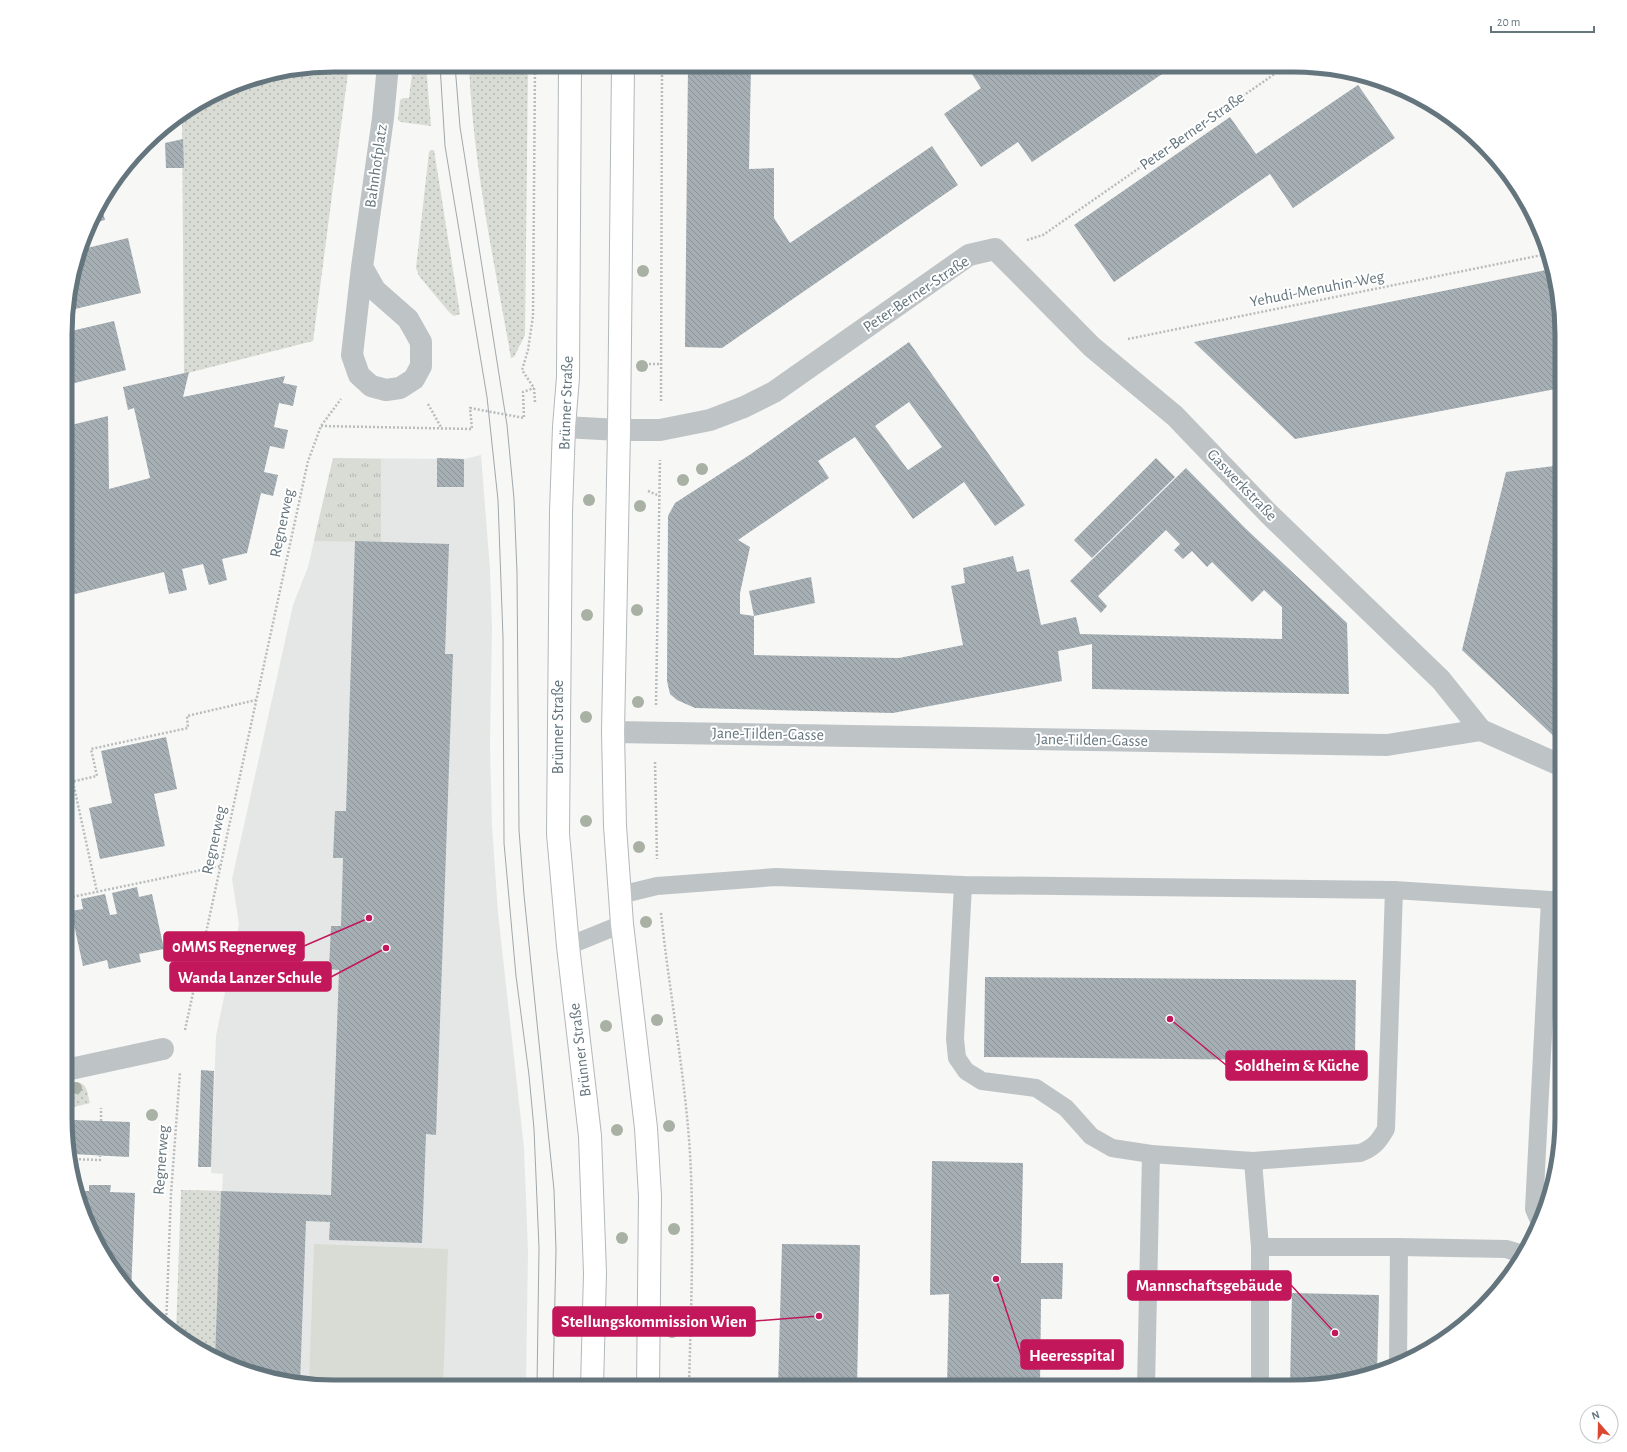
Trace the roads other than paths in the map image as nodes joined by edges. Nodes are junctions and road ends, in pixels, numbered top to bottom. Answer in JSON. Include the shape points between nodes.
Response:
{"nodes":[{"id":1,"x":387,"y":72,"type":"edge"},
{"id":2,"x":570,"y":72,"type":"edge"},
{"id":3,"x":623,"y":72,"type":"edge"},
{"id":4,"x":995,"y":249,"type":"joint"},
{"id":5,"x":362,"y":267,"type":"junction"},
{"id":6,"x":564,"y":427,"type":"junction"},
{"id":7,"x":619,"y":430,"type":"junction"},
{"id":8,"x":1481,"y":730,"type":"junction"},
{"id":9,"x":613,"y":732,"type":"junction"},
{"id":10,"x":1555,"y":763,"type":"edge"},
{"id":11,"x":963,"y":885,"type":"junction"},
{"id":12,"x":1394,"y":890,"type":"junction"},
{"id":13,"x":620,"y":895,"type":"junction"},
{"id":14,"x":1555,"y":900,"type":"edge"},
{"id":15,"x":1555,"y":914,"type":"edge"},
{"id":16,"x":622,"y":924,"type":"junction"},
{"id":17,"x":568,"y":946,"type":"junction"},
{"id":18,"x":163,"y":1049,"type":"dead end"},
{"id":19,"x":72,"y":1069,"type":"edge"},
{"id":20,"x":1151,"y":1154,"type":"junction"},
{"id":21,"x":1253,"y":1161,"type":"junction"},
{"id":22,"x":1536,"y":1215,"type":"edge"},
{"id":23,"x":1260,"y":1247,"type":"junction"},
{"id":24,"x":1399,"y":1247,"type":"junction"},
{"id":25,"x":1518,"y":1252,"type":"edge"},
{"id":26,"x":1398,"y":1358,"type":"edge"},
{"id":27,"x":592,"y":1380,"type":"edge"},
{"id":28,"x":648,"y":1380,"type":"edge"},
{"id":29,"x":1146,"y":1380,"type":"edge"},
{"id":30,"x":1260,"y":1380,"type":"edge"}],
"edges":[{"from":1,"to":5,"type":"street","name":"Bahnhofplatz"},
{"from":2,"to":6,"type":"main road","name":"Brünner Straße","via":[[568,377]]},
{"from":3,"to":7,"type":"main road"},
{"from":4,"to":7,"type":"street","name":"Peter-Berner-Straße","via":[[969,255],[774,392],[744,407],[710,420],[660,430]]},
{"from":4,"to":8,"type":"street","name":"Gaswerkstraße","via":[[1092,347],[1175,416],[1268,512],[1441,680]]},
{"from":5,"to":5,"type":"street","name":"Bahnhofplatz","via":[[352,355],[358,375],[371,386],[386,390],[400,388],[414,379],[422,366],[421,342],[408,319],[375,290]]},
{"from":6,"to":7,"type":"street","name":"Peter-Berner-Straße"},
{"from":6,"to":17,"type":"main road","name":"Brünner Straße","via":[[558,834]]},
{"from":7,"to":9,"type":"main road"},
{"from":8,"to":9,"type":"street","name":"Jane-Tilden-Gasse","via":[[1387,746]]},
{"from":8,"to":10,"type":"street"},
{"from":9,"to":13,"type":"main road","via":[[615,826]]},
{"from":11,"to":12,"type":"lane"},
{"from":11,"to":13,"type":"lane","via":[[776,878],[658,886]]},
{"from":11,"to":20,"type":"lane","via":[[955,1039],[957,1058],[966,1071],[982,1081],[1036,1088],[1066,1108],[1091,1136],[1112,1148]]},
{"from":12,"to":14,"type":"lane"},
{"from":12,"to":21,"type":"lane","via":[[1386,1129],[1379,1142],[1360,1153]]},
{"from":13,"to":16,"type":"main road"},
{"from":15,"to":22,"type":"lane","via":[[1534,1209]]},
{"from":16,"to":17,"type":"lane"},
{"from":16,"to":28,"type":"main road","via":[[646,1128],[650,1196]]},
{"from":17,"to":27,"type":"main road","name":"Brünner Straße","via":[[590,1136],[595,1272]]},
{"from":18,"to":19,"type":"street"},
{"from":20,"to":21,"type":"lane"},
{"from":20,"to":29,"type":"lane"},
{"from":21,"to":23,"type":"lane"},
{"from":23,"to":24,"type":"lane"},
{"from":23,"to":30,"type":"lane"},
{"from":24,"to":25,"type":"lane","via":[[1506,1249]]},
{"from":24,"to":26,"type":"lane"}]}
